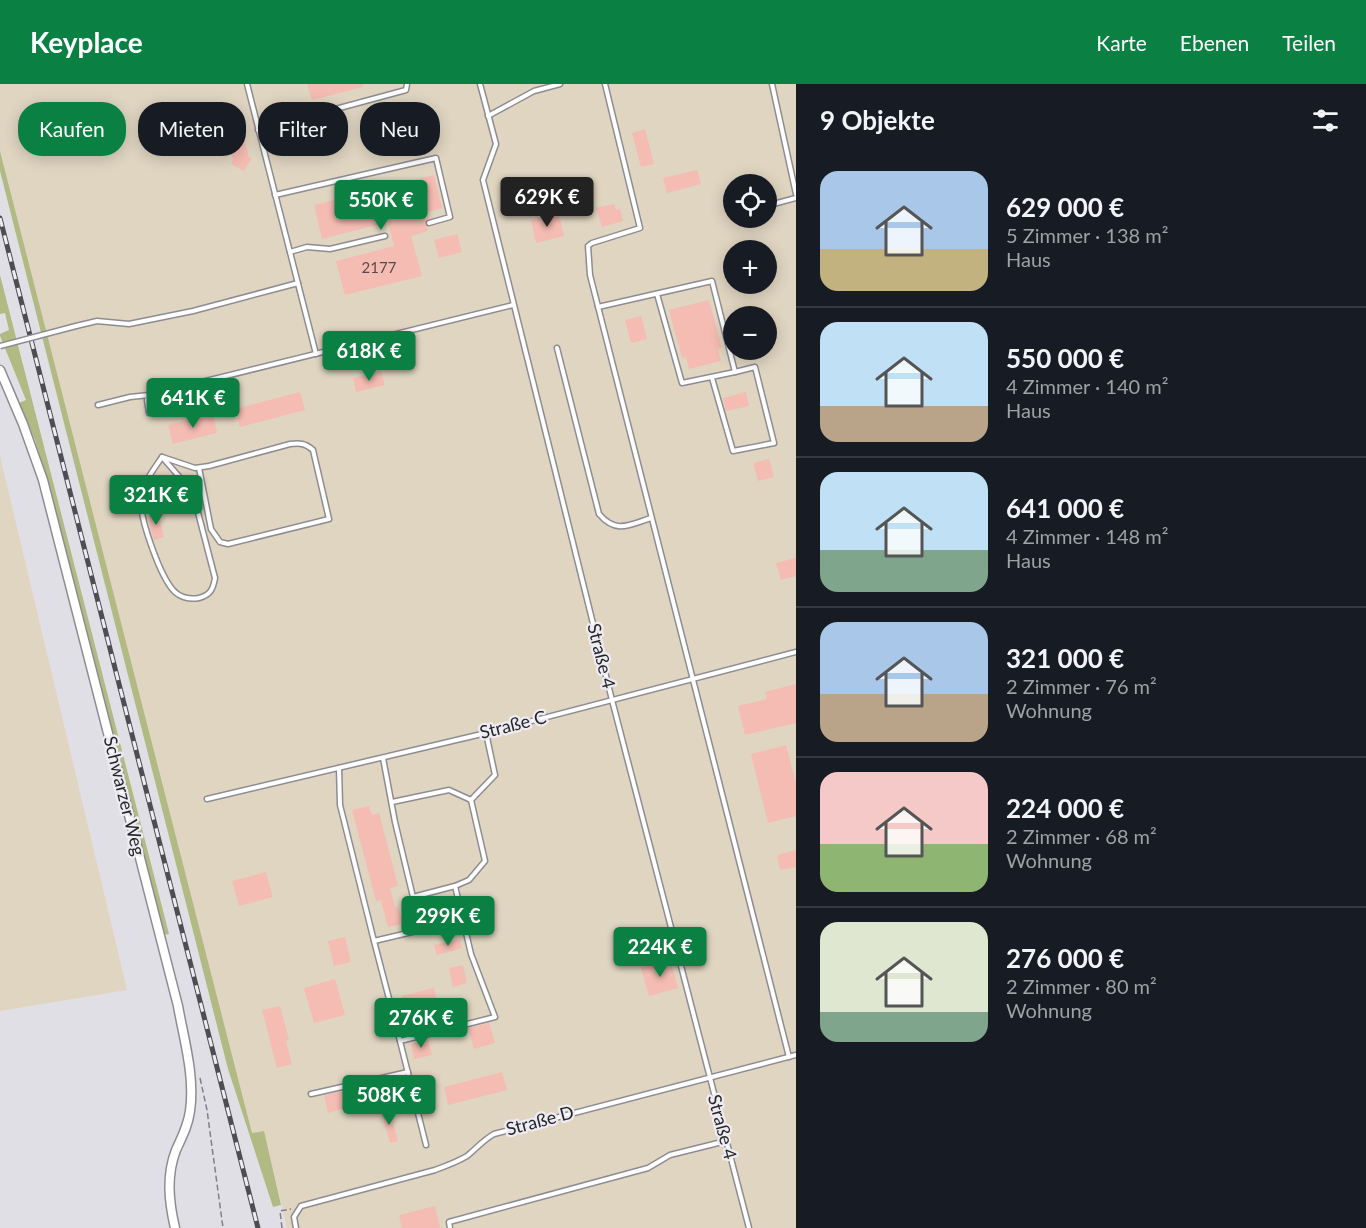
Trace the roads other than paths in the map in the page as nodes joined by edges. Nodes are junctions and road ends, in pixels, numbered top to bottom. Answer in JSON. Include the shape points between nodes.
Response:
{"nodes":[{"id":1,"x":247,"y":84,"type":"edge"},
{"id":2,"x":407,"y":84,"type":"edge"},
{"id":3,"x":480,"y":84,"type":"edge"},
{"id":4,"x":560,"y":84,"type":"edge"},
{"id":5,"x":605,"y":84,"type":"edge"},
{"id":6,"x":772,"y":84,"type":"edge"},
{"id":7,"x":348,"y":106,"type":"edge"},
{"id":8,"x":489,"y":116,"type":"junction"},
{"id":9,"x":258,"y":130,"type":"edge"},
{"id":10,"x":265,"y":156,"type":"edge"},
{"id":11,"x":275,"y":195,"type":"junction"},
{"id":12,"x":796,"y":196,"type":"edge"},
{"id":13,"x":777,"y":202,"type":"edge"},
{"id":14,"x":429,"y":223,"type":"dead end"},
{"id":15,"x":385,"y":236,"type":"dead end"},
{"id":16,"x":290,"y":252,"type":"junction"},
{"id":17,"x":298,"y":283,"type":"junction"},
{"id":18,"x":657,"y":294,"type":"junction"},
{"id":19,"x":513,"y":305,"type":"junction"},
{"id":20,"x":598,"y":306,"type":"junction"},
{"id":21,"x":0,"y":346,"type":"edge"},
{"id":22,"x":557,"y":348,"type":"dead end"},
{"id":23,"x":316,"y":354,"type":"junction"},
{"id":24,"x":0,"y":370,"type":"edge"},
{"id":25,"x":735,"y":372,"type":"junction"},
{"id":26,"x":712,"y":378,"type":"junction"},
{"id":27,"x":149,"y":395,"type":"junction"},
{"id":28,"x":98,"y":405,"type":"dead end"},
{"id":29,"x":149,"y":413,"type":"dead end"},
{"id":30,"x":162,"y":457,"type":"junction"},
{"id":31,"x":199,"y":468,"type":"junction"},
{"id":32,"x":651,"y":518,"type":"junction"},
{"id":33,"x":796,"y":652,"type":"edge"},
{"id":34,"x":693,"y":678,"type":"junction"},
{"id":35,"x":612,"y":700,"type":"junction"},
{"id":36,"x":486,"y":733,"type":"junction"},
{"id":37,"x":383,"y":758,"type":"junction"},
{"id":38,"x":339,"y":768,"type":"junction"},
{"id":39,"x":207,"y":799,"type":"dead end"},
{"id":40,"x":471,"y":800,"type":"junction"},
{"id":41,"x":392,"y":802,"type":"junction"},
{"id":42,"x":455,"y":886,"type":"junction"},
{"id":43,"x":463,"y":920,"type":"junction"},
{"id":44,"x":374,"y":941,"type":"junction"},
{"id":45,"x":400,"y":1041,"type":"junction"},
{"id":46,"x":796,"y":1055,"type":"edge"},
{"id":47,"x":789,"y":1057,"type":"junction"},
{"id":48,"x":408,"y":1072,"type":"junction"},
{"id":49,"x":709,"y":1077,"type":"junction"},
{"id":50,"x":311,"y":1094,"type":"dead end"},
{"id":51,"x":726,"y":1141,"type":"junction"},
{"id":52,"x":426,"y":1145,"type":"dead end"},
{"id":53,"x":175,"y":1228,"type":"edge"},
{"id":54,"x":296,"y":1228,"type":"edge"},
{"id":55,"x":450,"y":1228,"type":"edge"},
{"id":56,"x":748,"y":1228,"type":"edge"}],
"edges":[{"from":1,"to":9,"type":"lane"},
{"from":2,"to":7,"type":"lane","via":[[406,90]]},
{"from":3,"to":8,"type":"lane","name":"Straße 4"},
{"from":4,"to":8,"type":"lane","via":[[534,91]]},
{"from":5,"to":20,"type":"lane","via":[[640,228],[588,246]]},
{"from":6,"to":12,"type":"lane"},
{"from":8,"to":19,"type":"lane","name":"Straße 4","via":[[496,144],[483,180]]},
{"from":10,"to":11,"type":"lane"},
{"from":11,"to":14,"type":"lane","via":[[436,158],[450,217]]},
{"from":11,"to":16,"type":"lane"},
{"from":12,"to":13,"type":"lane"},
{"from":15,"to":16,"type":"lane","via":[[330,249],[307,247]]},
{"from":16,"to":17,"type":"lane"},
{"from":17,"to":21,"type":"lane","bridge":true,"via":[[129,324],[98,321]]},
{"from":17,"to":23,"type":"lane"},
{"from":18,"to":20,"type":"lane"},
{"from":18,"to":25,"type":"lane","via":[[712,281]]},
{"from":18,"to":26,"type":"lane","via":[[682,383]]},
{"from":19,"to":23,"type":"lane"},
{"from":19,"to":35,"type":"lane","name":"Straße 4"},
{"from":20,"to":32,"type":"lane"},
{"from":22,"to":32,"type":"lane","via":[[599,514],[614,526]]},
{"from":23,"to":27,"type":"lane"},
{"from":24,"to":53,"type":"street","name":"Schwarzer Weg","via":[[43,480],[178,1005],[189,1066],[191,1109],[169,1185]]},
{"from":25,"to":26,"type":"lane"},
{"from":25,"to":26,"type":"lane","via":[[755,367],[774,442],[733,451]]},
{"from":27,"to":28,"type":"lane"},
{"from":27,"to":29,"type":"lane"},
{"from":30,"to":30,"type":"lane","via":[[190,489],[195,501],[215,578],[208,595],[200,598],[191,599],[175,592],[147,537],[140,499]]},
{"from":30,"to":31,"type":"lane"},
{"from":31,"to":31,"type":"lane","via":[[302,443],[313,450],[329,519],[228,544],[220,542],[211,529]]},
{"from":32,"to":34,"type":"lane"},
{"from":33,"to":34,"type":"lane","name":"Straße C"},
{"from":34,"to":35,"type":"lane","name":"Straße C"},
{"from":34,"to":47,"type":"lane"},
{"from":35,"to":36,"type":"lane","name":"Straße C"},
{"from":35,"to":49,"type":"lane","name":"Straße 4"},
{"from":36,"to":37,"type":"lane","name":"Straße C"},
{"from":36,"to":40,"type":"lane","via":[[495,775]]},
{"from":37,"to":38,"type":"lane","name":"Straße C"},
{"from":37,"to":41,"type":"lane"},
{"from":38,"to":39,"type":"lane","name":"Straße C"},
{"from":38,"to":44,"type":"lane","via":[[340,805]]},
{"from":40,"to":41,"type":"lane","via":[[449,790]]},
{"from":40,"to":42,"type":"lane","via":[[485,861],[469,880]]},
{"from":41,"to":42,"type":"lane","via":[[413,897]]},
{"from":42,"to":43,"type":"lane"},
{"from":43,"to":44,"type":"lane"},
{"from":43,"to":45,"type":"lane","via":[[471,954],[495,1017]]},
{"from":44,"to":45,"type":"lane"},
{"from":45,"to":48,"type":"lane"},
{"from":46,"to":47,"type":"lane","name":"Straße D"},
{"from":47,"to":49,"type":"lane","name":"Straße D"},
{"from":48,"to":50,"type":"lane"},
{"from":48,"to":52,"type":"lane"},
{"from":49,"to":51,"type":"lane","name":"Straße 4"},
{"from":49,"to":54,"type":"lane","name":"Straße D","via":[[507,1129],[446,1166],[301,1206],[295,1212]]},
{"from":51,"to":55,"type":"lane","via":[[670,1155],[648,1168],[449,1222]]},
{"from":51,"to":56,"type":"lane","name":"Straße 4"}]}
